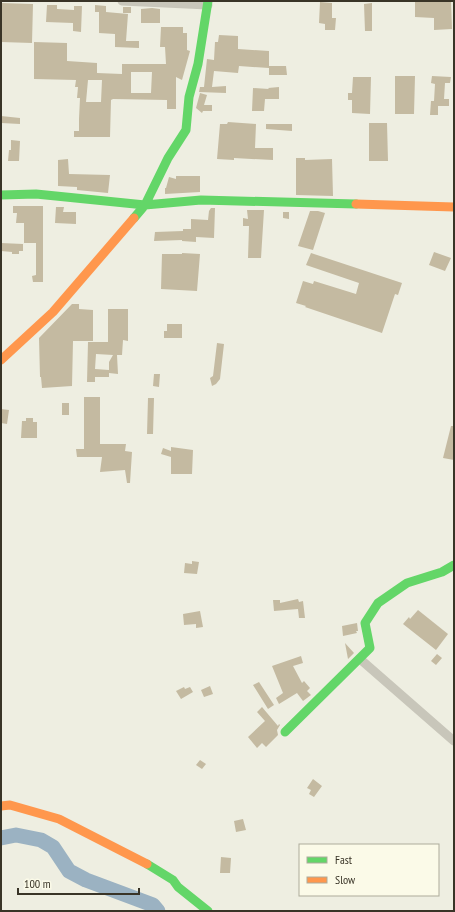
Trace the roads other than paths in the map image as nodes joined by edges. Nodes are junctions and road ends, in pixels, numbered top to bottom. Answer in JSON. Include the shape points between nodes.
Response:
{"nodes":[{"id":1,"x":122,"y":1,"type":"edge"},
{"id":2,"x":208,"y":3,"type":"edge"},
{"id":3,"x":1,"y":195,"type":"edge"},
{"id":4,"x":145,"y":205,"type":"junction"},
{"id":5,"x":454,"y":207,"type":"edge"},
{"id":6,"x":1,"y":360,"type":"edge"},
{"id":7,"x":454,"y":565,"type":"edge"},
{"id":8,"x":360,"y":659,"type":"junction"},
{"id":9,"x":285,"y":732,"type":"dead end"},
{"id":10,"x":454,"y":741,"type":"edge"},
{"id":11,"x":1,"y":806,"type":"edge"},
{"id":12,"x":208,"y":911,"type":"edge"}],
"edges":[{"from":1,"to":2,"type":"street"},
{"from":2,"to":4,"type":"street","via":[[198,64],[189,97],[186,130],[168,158]]},
{"from":3,"to":4,"type":"street","via":[[36,194]]},
{"from":4,"to":5,"type":"street","via":[[201,200]]},
{"from":4,"to":6,"type":"street","via":[[53,312]]},
{"from":7,"to":8,"type":"street","via":[[442,572],[407,583],[378,603],[365,623],[370,648]]},
{"from":8,"to":9,"type":"street"},
{"from":8,"to":10,"type":"street"},
{"from":11,"to":12,"type":"street","via":[[10,805],[59,819],[158,870]]}]}
